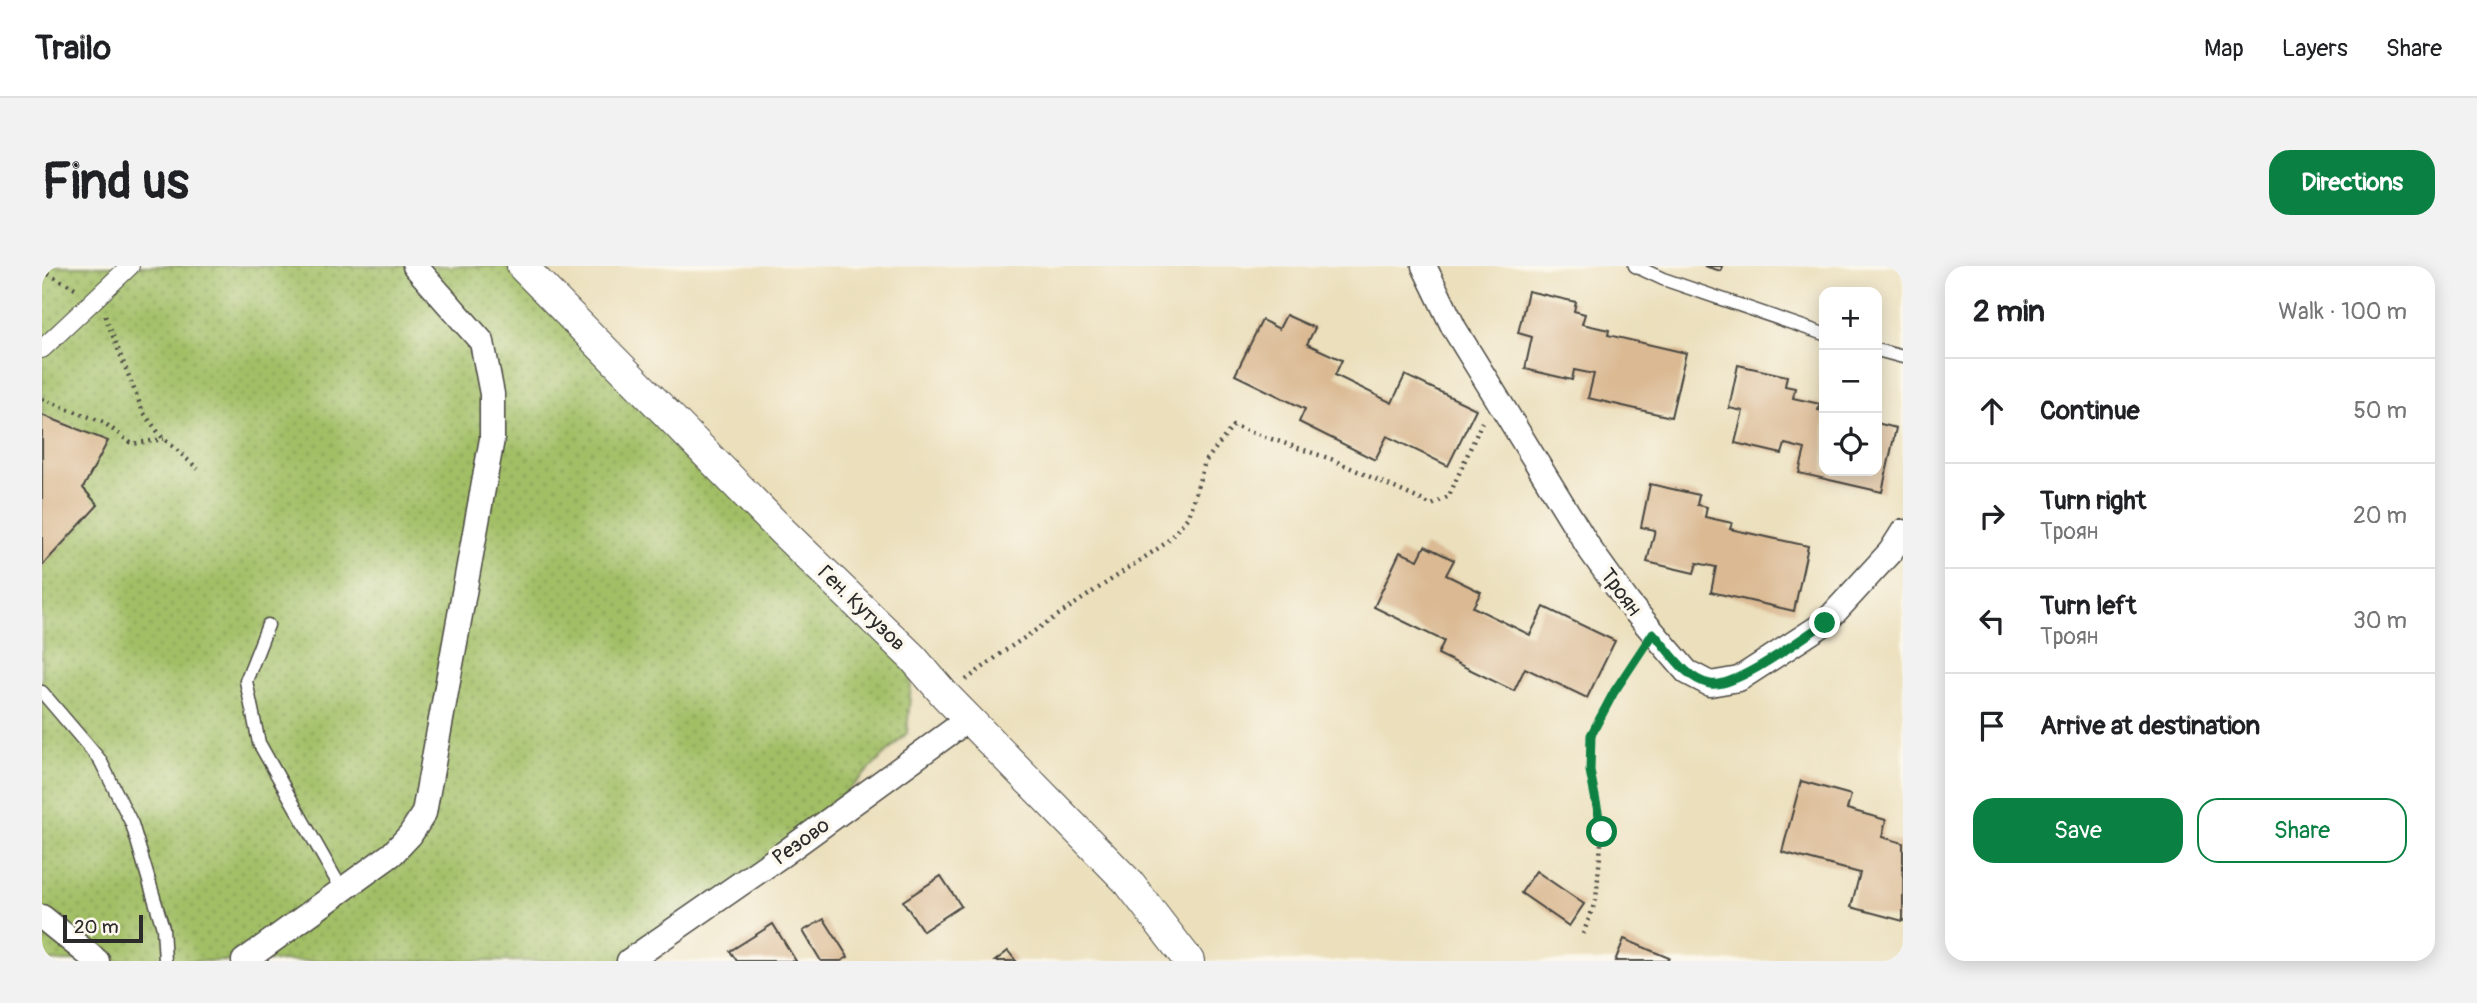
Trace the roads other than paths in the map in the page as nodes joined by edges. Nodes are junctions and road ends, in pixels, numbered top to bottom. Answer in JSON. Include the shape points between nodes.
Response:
{"nodes":[{"id":1,"x":130,"y":266,"type":"edge"},
{"id":2,"x":415,"y":266,"type":"edge"},
{"id":3,"x":522,"y":266,"type":"edge"},
{"id":4,"x":1424,"y":266,"type":"edge"},
{"id":5,"x":1635,"y":266,"type":"edge"},
{"id":6,"x":1819,"y":332,"type":"edge"},
{"id":7,"x":42,"y":349,"type":"edge"},
{"id":8,"x":1882,"y":352,"type":"edge"},
{"id":9,"x":1903,"y":357,"type":"edge"},
{"id":10,"x":1903,"y":532,"type":"edge"},
{"id":11,"x":268,"y":625,"type":"dead end"},
{"id":12,"x":42,"y":692,"type":"edge"},
{"id":13,"x":970,"y":718,"type":"junction"},
{"id":14,"x":342,"y":890,"type":"junction"},
{"id":15,"x":42,"y":917,"type":"edge"},
{"id":16,"x":97,"y":961,"type":"edge"},
{"id":17,"x":165,"y":961,"type":"edge"},
{"id":18,"x":244,"y":961,"type":"edge"},
{"id":19,"x":629,"y":961,"type":"edge"},
{"id":20,"x":1189,"y":961,"type":"edge"}],
"edges":[{"from":1,"to":7,"type":"street"},
{"from":2,"to":14,"type":"street","via":[[482,342],[492,394],[492,439],[424,813],[392,854]]},
{"from":3,"to":13,"type":"street","name":"Ген. Кутузов"},
{"from":4,"to":10,"type":"street","name":"Троян","via":[[1454,328],[1591,551],[1687,672],[1710,684],[1738,679],[1825,623]]},
{"from":5,"to":6,"type":"lane"},
{"from":8,"to":9,"type":"lane"},
{"from":11,"to":14,"type":"lane","via":[[246,681],[259,743]]},
{"from":12,"to":17,"type":"lane","via":[[100,760],[132,824],[163,928]]},
{"from":13,"to":19,"type":"street","name":"Резово"},
{"from":13,"to":20,"type":"street","name":"Ген. Кутузов","via":[[1129,883]]},
{"from":14,"to":18,"type":"street"},
{"from":15,"to":16,"type":"street"}]}
